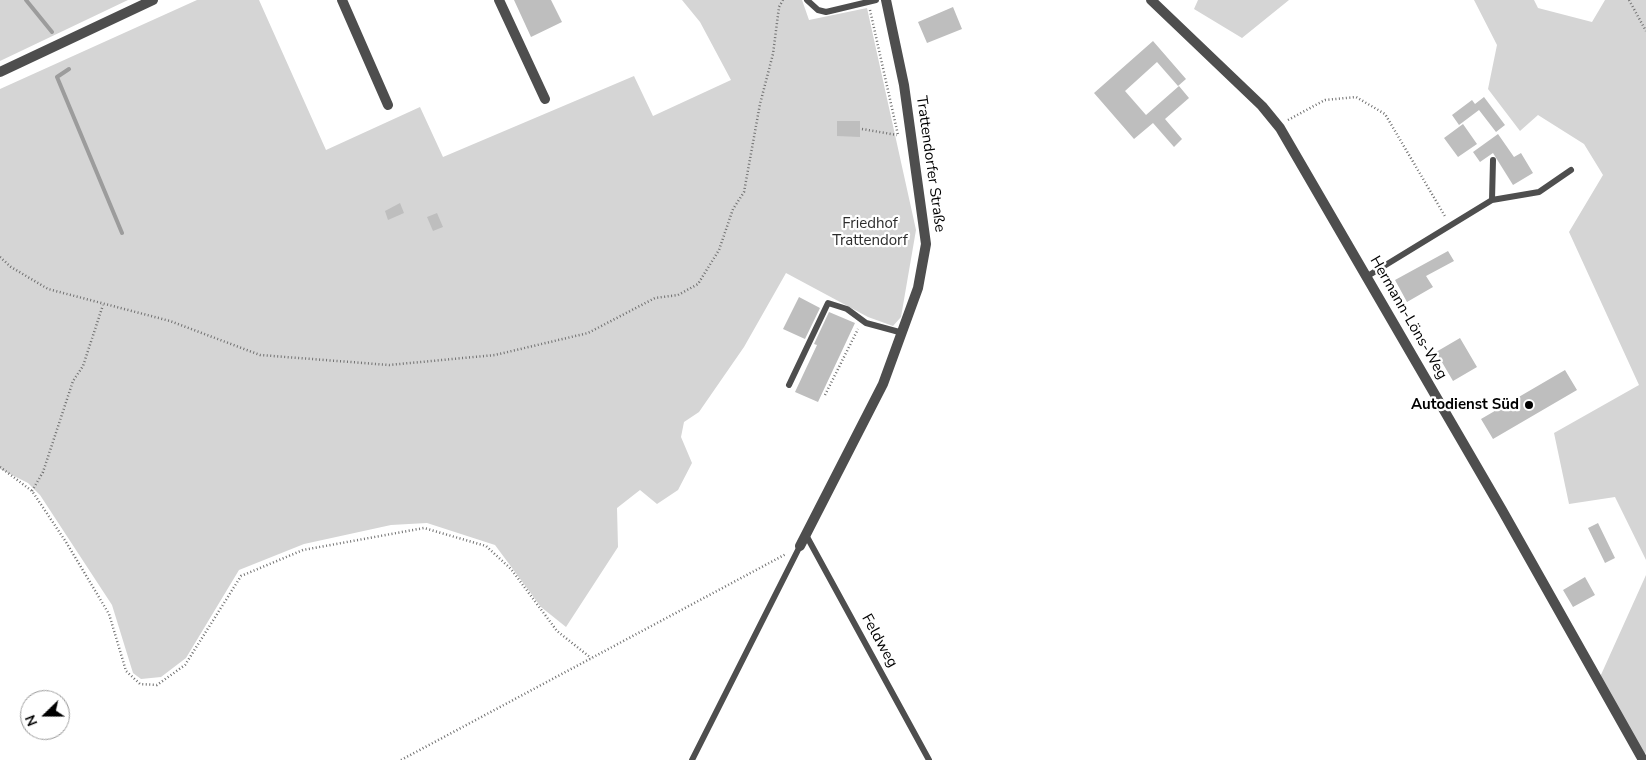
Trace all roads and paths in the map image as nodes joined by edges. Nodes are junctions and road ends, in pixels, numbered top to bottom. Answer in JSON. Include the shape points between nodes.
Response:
{"nodes":[{"id":1,"x":153,"y":0,"type":"edge"},
{"id":2,"x":342,"y":0,"type":"edge"},
{"id":3,"x":499,"y":0,"type":"edge"},
{"id":4,"x":784,"y":0,"type":"edge"},
{"id":5,"x":808,"y":0,"type":"edge"},
{"id":6,"x":876,"y":0,"type":"edge"},
{"id":7,"x":886,"y":0,"type":"edge"},
{"id":8,"x":1151,"y":0,"type":"edge"},
{"id":9,"x":1629,"y":0,"type":"edge"},
{"id":10,"x":868,"y":2,"type":"junction"},
{"id":11,"x":1646,"y":31,"type":"edge"},
{"id":12,"x":0,"y":72,"type":"edge"},
{"id":13,"x":545,"y":99,"type":"dead end"},
{"id":14,"x":388,"y":105,"type":"dead end"},
{"id":15,"x":1278,"y":125,"type":"junction"},
{"id":16,"x":862,"y":129,"type":"dead end"},
{"id":17,"x":898,"y":135,"type":"junction"},
{"id":18,"x":911,"y":138,"type":"junction"},
{"id":19,"x":1493,"y":160,"type":"dead end"},
{"id":20,"x":1572,"y":170,"type":"dead end"},
{"id":21,"x":1492,"y":200,"type":"junction"},
{"id":22,"x":1450,"y":226,"type":"junction"},
{"id":23,"x":0,"y":257,"type":"edge"},
{"id":24,"x":1366,"y":277,"type":"junction"},
{"id":25,"x":103,"y":304,"type":"junction"},
{"id":26,"x":866,"y":323,"type":"junction"},
{"id":27,"x":903,"y":333,"type":"junction"},
{"id":28,"x":789,"y":385,"type":"dead end"},
{"id":29,"x":825,"y":395,"type":"dead end"},
{"id":30,"x":0,"y":467,"type":"edge"},
{"id":31,"x":32,"y":491,"type":"junction"},
{"id":32,"x":806,"y":535,"type":"junction"},
{"id":33,"x":800,"y":546,"type":"junction"},
{"id":34,"x":591,"y":658,"type":"junction"},
{"id":35,"x":401,"y":760,"type":"edge"},
{"id":36,"x":692,"y":760,"type":"edge"},
{"id":37,"x":929,"y":760,"type":"edge"},
{"id":38,"x":1643,"y":760,"type":"edge"}],
"edges":[{"from":1,"to":12,"type":"street"},
{"from":2,"to":14,"type":"street"},
{"from":3,"to":13,"type":"street"},
{"from":4,"to":25,"type":"path","via":[[779,7],[773,54],[744,192],[733,209],[719,250],[698,284],[678,296],[655,298],[588,333],[495,356],[389,364],[260,355],[170,321]]},
{"from":5,"to":10,"type":"lane","via":[[818,10],[826,12]]},
{"from":6,"to":10,"type":"lane"},
{"from":7,"to":18,"type":"street","name":"Trattendorfer Straße","via":[[904,85]]},
{"from":8,"to":15,"type":"street","name":"Hermann-Löns-Weg"},
{"from":9,"to":11,"type":"path"},
{"from":10,"to":17,"type":"path"},
{"from":15,"to":22,"type":"path","via":[[1326,100],[1356,97],[1385,114]]},
{"from":15,"to":24,"type":"street","name":"Hermann-Löns-Weg"},
{"from":16,"to":17,"type":"path"},
{"from":17,"to":18,"type":"path"},
{"from":18,"to":27,"type":"street","name":"Trattendorfer Straße","via":[[926,244],[918,288]]},
{"from":19,"to":21,"type":"lane"},
{"from":20,"to":21,"type":"lane","via":[[1538,192]]},
{"from":21,"to":22,"type":"lane"},
{"from":22,"to":24,"type":"lane"},
{"from":23,"to":25,"type":"path","via":[[48,289]]},
{"from":24,"to":38,"type":"street","name":"Hermann-Löns-Weg"},
{"from":25,"to":31,"type":"path","via":[[43,472]]},
{"from":26,"to":27,"type":"lane"},
{"from":26,"to":28,"type":"lane","via":[[847,309],[828,303]]},
{"from":26,"to":29,"type":"path","via":[[856,330]]},
{"from":27,"to":32,"type":"street","name":"Trattendorfer Straße","via":[[882,384]]},
{"from":30,"to":31,"type":"path"},
{"from":31,"to":34,"type":"path","via":[[108,614],[126,671],[140,684],[157,685],[185,665],[241,576],[303,550],[424,528],[486,546],[511,568],[558,632]]},
{"from":32,"to":33,"type":"street","name":"Trattendorfer Straße"},
{"from":32,"to":37,"type":"lane","name":"Feldweg"},
{"from":33,"to":34,"type":"path"},
{"from":33,"to":36,"type":"lane"},
{"from":34,"to":35,"type":"path"}]}
